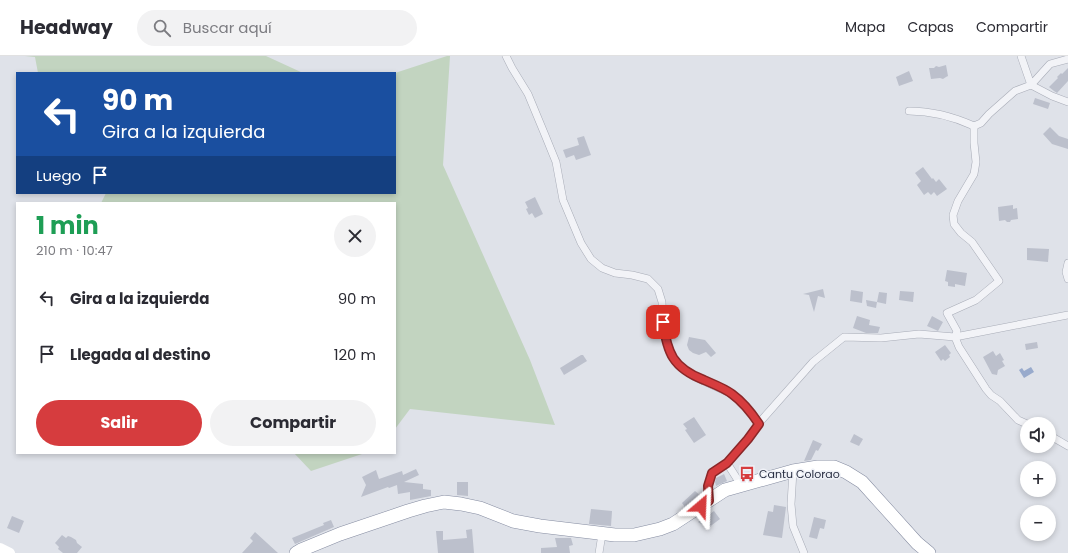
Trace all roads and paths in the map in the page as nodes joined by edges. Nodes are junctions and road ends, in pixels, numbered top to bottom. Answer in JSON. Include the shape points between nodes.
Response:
{"nodes":[{"id":1,"x":506,"y":56,"type":"edge"},
{"id":2,"x":1021,"y":56,"type":"edge"},
{"id":3,"x":1068,"y":58,"type":"edge"},
{"id":4,"x":1032,"y":85,"type":"junction"},
{"id":5,"x":1068,"y":102,"type":"edge"},
{"id":6,"x":909,"y":111,"type":"dead end"},
{"id":7,"x":974,"y":126,"type":"junction"},
{"id":8,"x":1068,"y":263,"type":"edge"},
{"id":9,"x":1068,"y":279,"type":"edge"},
{"id":10,"x":1068,"y":315,"type":"edge"},
{"id":11,"x":955,"y":337,"type":"junction"},
{"id":12,"x":1020,"y":421,"type":"edge"},
{"id":13,"x":759,"y":424,"type":"junction"},
{"id":14,"x":1056,"y":439,"type":"edge"},
{"id":15,"x":1068,"y":446,"type":"edge"},
{"id":16,"x":727,"y":463,"type":"junction"},
{"id":17,"x":793,"y":471,"type":"junction"},
{"id":18,"x":741,"y":485,"type":"junction"},
{"id":19,"x":709,"y":501,"type":"junction"},
{"id":20,"x":602,"y":534,"type":"junction"},
{"id":21,"x":0,"y":548,"type":"edge"},
{"id":22,"x":10,"y":553,"type":"edge"},
{"id":23,"x":296,"y":553,"type":"edge"},
{"id":24,"x":599,"y":553,"type":"edge"},
{"id":25,"x":804,"y":553,"type":"edge"},
{"id":26,"x":929,"y":553,"type":"edge"}],
"edges":[{"from":1,"to":13,"type":"street","via":[[537,114],[556,162],[564,200],[581,243],[591,259],[602,268],[615,273],[648,279],[658,289],[662,302],[665,337],[671,355],[679,366],[693,376],[732,394],[750,410]]},
{"from":2,"to":4,"type":"street"},
{"from":3,"to":4,"type":"street","via":[[1050,64]]},
{"from":4,"to":5,"type":"street"},
{"from":4,"to":7,"type":"street","via":[[1015,91],[981,123]]},
{"from":6,"to":7,"type":"street","via":[[943,116]]},
{"from":7,"to":11,"type":"street","via":[[974,174],[958,201],[953,215],[954,224],[972,242],[998,281],[976,300],[947,314],[957,331]]},
{"from":8,"to":9,"type":"street"},
{"from":10,"to":11,"type":"street"},
{"from":11,"to":12,"type":"street","via":[[959,348],[986,389]]},
{"from":11,"to":13,"type":"street","via":[[919,334],[881,338],[844,337],[813,362]]},
{"from":13,"to":16,"type":"street"},
{"from":14,"to":15,"type":"street"},
{"from":16,"to":18,"type":"street"},
{"from":16,"to":19,"type":"street","via":[[712,473],[708,486]]},
{"from":17,"to":18,"type":"highway"},
{"from":17,"to":25,"type":"street","via":[[793,526]]},
{"from":17,"to":26,"type":"highway","via":[[834,467],[846,472],[862,482]]},
{"from":18,"to":19,"type":"highway","via":[[725,490]]},
{"from":19,"to":20,"type":"highway","via":[[673,524],[660,529],[634,535]]},
{"from":20,"to":23,"type":"highway","via":[[513,521],[480,508],[444,502],[408,510]]},
{"from":20,"to":24,"type":"street"},
{"from":21,"to":22,"type":"street"}]}
